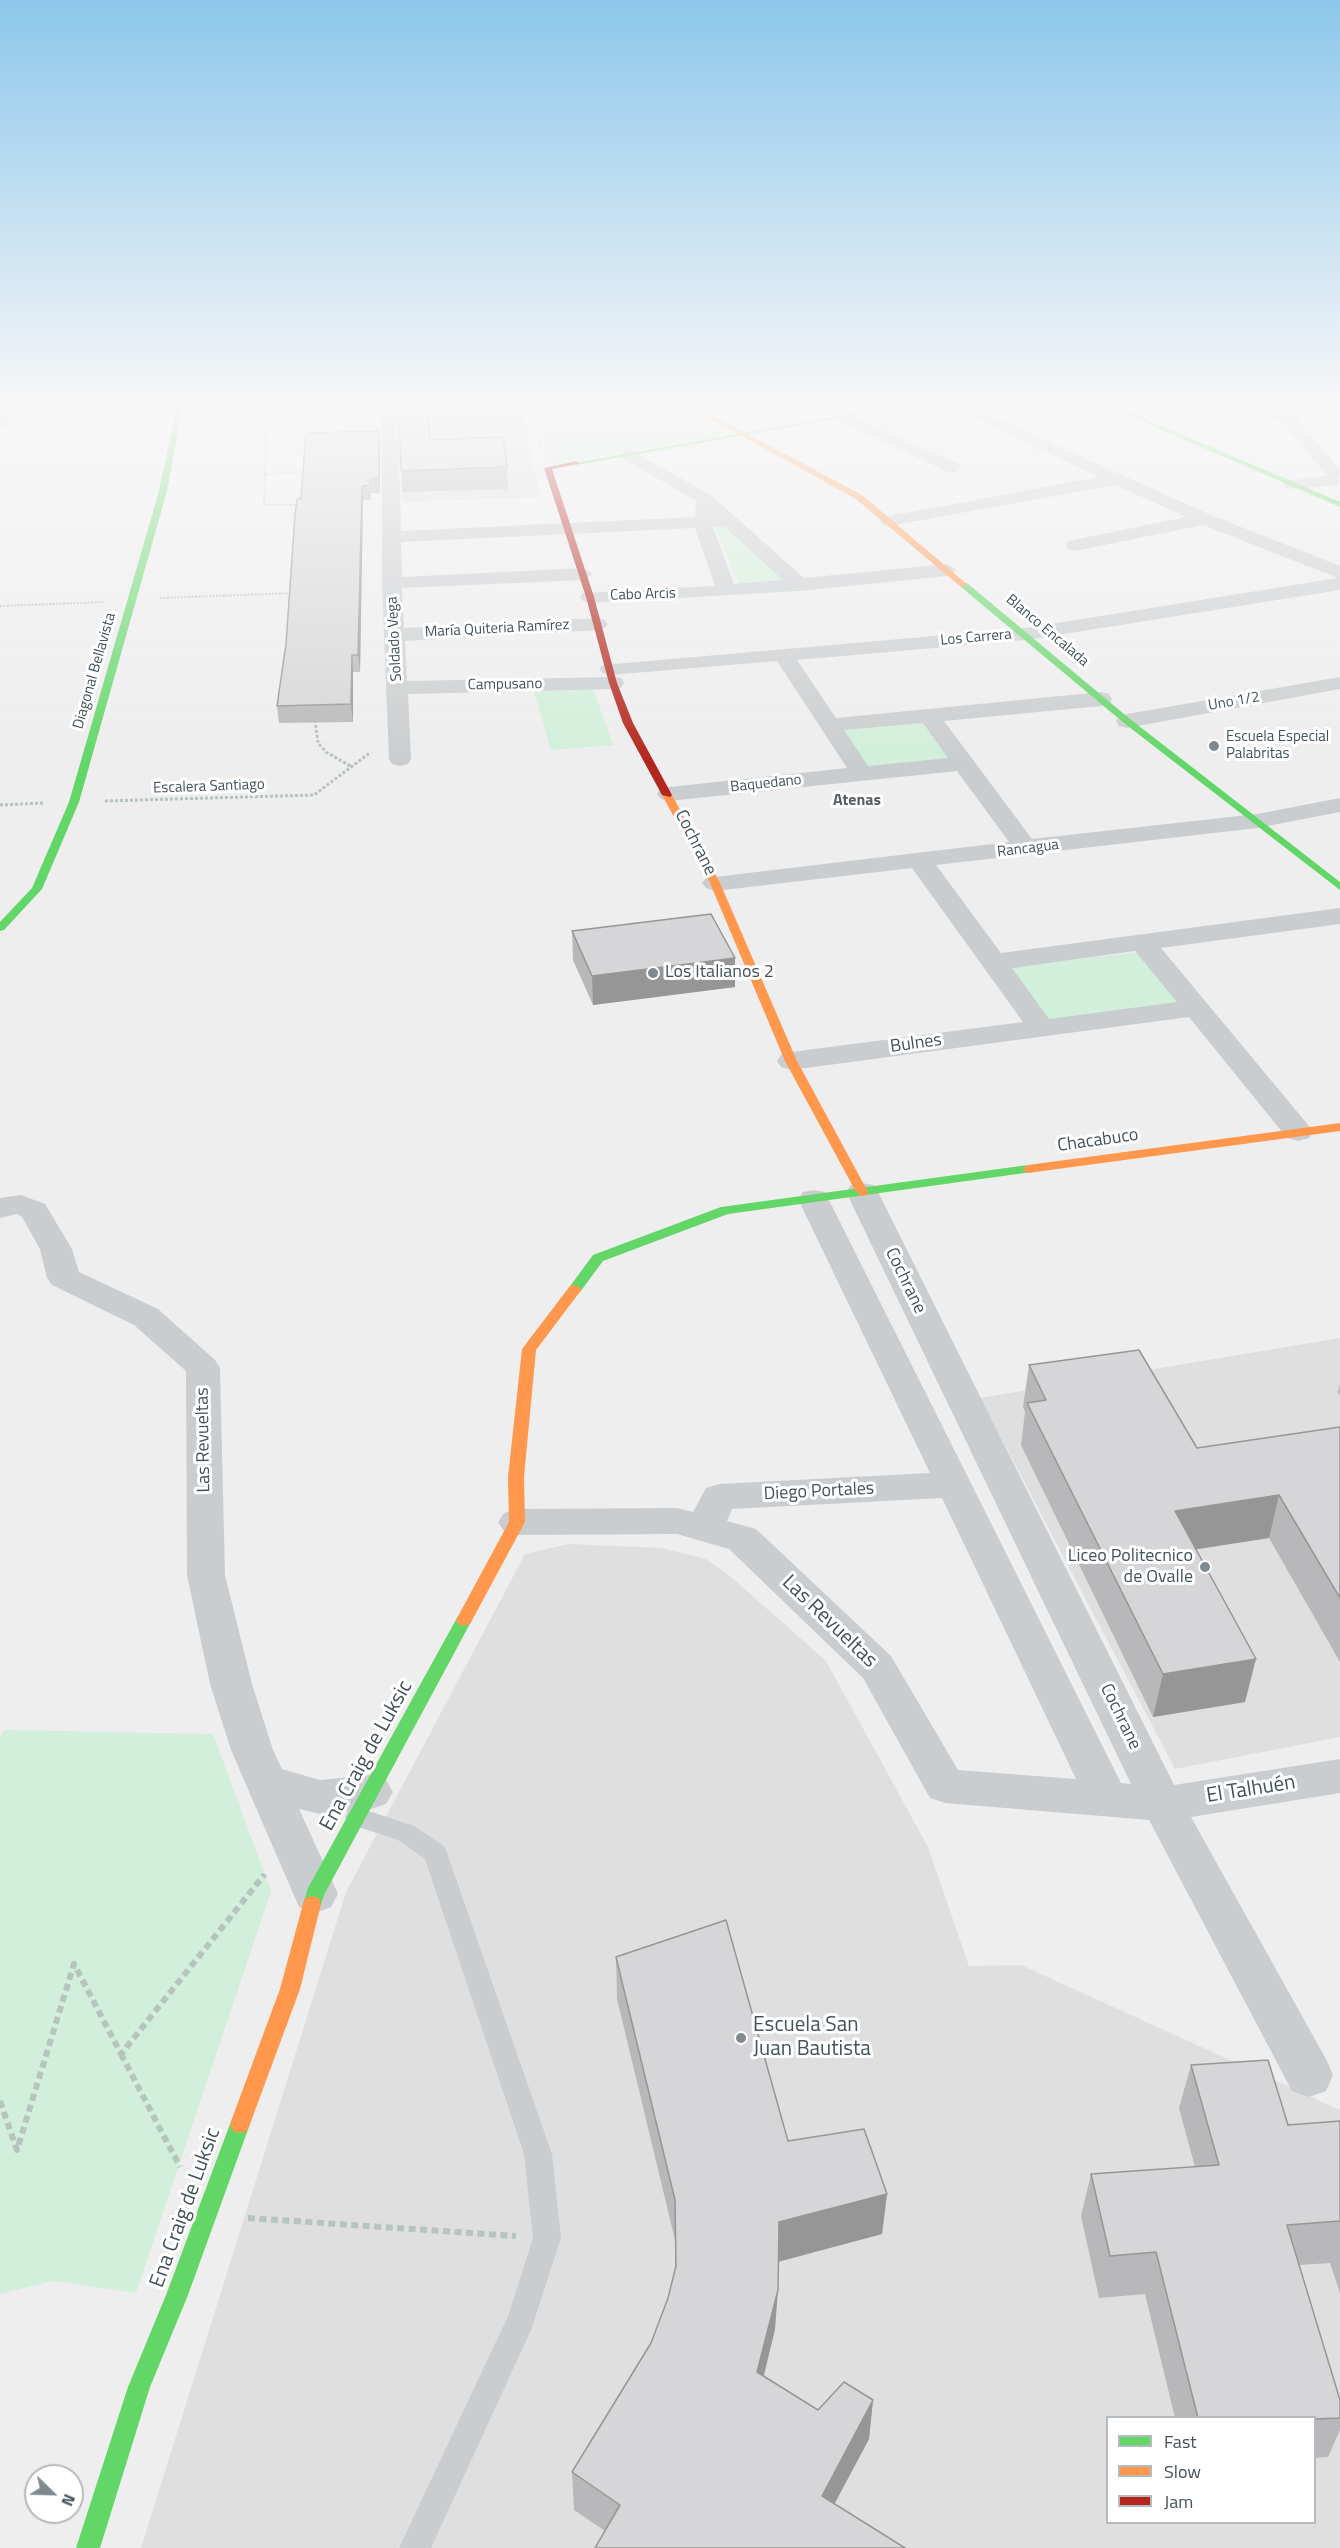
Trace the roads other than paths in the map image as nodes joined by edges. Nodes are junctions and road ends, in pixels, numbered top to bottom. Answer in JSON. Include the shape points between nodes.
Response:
{"nodes":[{"id":1,"x":704,"y":523,"type":"edge"},
{"id":2,"x":154,"y":524,"type":"edge"},
{"id":3,"x":391,"y":524,"type":"edge"},
{"id":4,"x":567,"y":524,"type":"edge"},
{"id":5,"x":687,"y":524,"type":"edge"},
{"id":6,"x":734,"y":524,"type":"edge"},
{"id":7,"x":892,"y":524,"type":"edge"},
{"id":8,"x":1180,"y":524,"type":"edge"},
{"id":9,"x":1217,"y":524,"type":"edge"},
{"id":10,"x":569,"y":530,"type":"junction"},
{"id":11,"x":391,"y":537,"type":"junction"},
{"id":12,"x":1075,"y":545,"type":"dead end"},
{"id":13,"x":947,"y":570,"type":"junction"},
{"id":14,"x":1340,"y":573,"type":"edge"},
{"id":15,"x":583,"y":574,"type":"junction"},
{"id":16,"x":392,"y":583,"type":"junction"},
{"id":17,"x":1340,"y":584,"type":"edge"},
{"id":18,"x":800,"y":585,"type":"junction"},
{"id":19,"x":727,"y":591,"type":"junction"},
{"id":20,"x":590,"y":597,"type":"junction"},
{"id":21,"x":598,"y":624,"type":"junction"},
{"id":22,"x":1026,"y":634,"type":"junction"},
{"id":23,"x":396,"y":635,"type":"junction"},
{"id":24,"x":783,"y":654,"type":"junction"},
{"id":25,"x":612,"y":676,"type":"junction"},
{"id":26,"x":1340,"y":682,"type":"edge"},
{"id":27,"x":397,"y":688,"type":"junction"},
{"id":28,"x":1101,"y":699,"type":"junction"},
{"id":29,"x":929,"y":716,"type":"junction"},
{"id":30,"x":1127,"y":721,"type":"junction"},
{"id":31,"x":830,"y":725,"type":"junction"},
{"id":32,"x":400,"y":759,"type":"dead end"},
{"id":33,"x":964,"y":763,"type":"junction"},
{"id":34,"x":862,"y":774,"type":"junction"},
{"id":35,"x":669,"y":794,"type":"junction"},
{"id":36,"x":1340,"y":805,"type":"edge"},
{"id":37,"x":1257,"y":821,"type":"junction"},
{"id":38,"x":1027,"y":849,"type":"junction"},
{"id":39,"x":920,"y":861,"type":"junction"},
{"id":40,"x":716,"y":884,"type":"junction"},
{"id":41,"x":1340,"y":887,"type":"edge"},
{"id":42,"x":1340,"y":916,"type":"edge"},
{"id":43,"x":0,"y":928,"type":"edge"},
{"id":44,"x":1142,"y":942,"type":"junction"},
{"id":45,"x":994,"y":962,"type":"junction"},
{"id":46,"x":1196,"y":1008,"type":"junction"},
{"id":47,"x":1041,"y":1027,"type":"junction"},
{"id":48,"x":791,"y":1060,"type":"junction"},
{"id":49,"x":1340,"y":1126,"type":"edge"},
{"id":50,"x":1298,"y":1132,"type":"junction"},
{"id":51,"x":862,"y":1192,"type":"junction"},
{"id":52,"x":814,"y":1199,"type":"junction"},
{"id":53,"x":0,"y":1208,"type":"edge"},
{"id":54,"x":953,"y":1485,"type":"junction"},
{"id":55,"x":517,"y":1522,"type":"junction"},
{"id":56,"x":704,"y":1528,"type":"junction"},
{"id":57,"x":1340,"y":1776,"type":"edge"},
{"id":58,"x":266,"y":1782,"type":"junction"},
{"id":59,"x":1108,"y":1801,"type":"junction"},
{"id":60,"x":364,"y":1804,"type":"junction"},
{"id":61,"x":1162,"y":1804,"type":"junction"},
{"id":62,"x":315,"y":1894,"type":"junction"},
{"id":63,"x":1309,"y":2075,"type":"dead end"},
{"id":64,"x":88,"y":2548,"type":"edge"},
{"id":65,"x":415,"y":2548,"type":"edge"}],
"edges":[{"from":1,"to":19,"type":"street"},
{"from":2,"to":43,"type":"street","name":"Diagonal Bellavista","via":[[74,802],[37,889]]},
{"from":3,"to":11,"type":"street","name":"Soldado Vega"},
{"from":4,"to":10,"type":"street","name":"Cochrane"},
{"from":5,"to":10,"type":"street"},
{"from":6,"to":18,"type":"street"},
{"from":7,"to":13,"type":"street","name":"Blanco Encalada"},
{"from":8,"to":12,"type":"street"},
{"from":9,"to":14,"type":"street"},
{"from":10,"to":11,"type":"street"},
{"from":10,"to":15,"type":"street","name":"Cochrane"},
{"from":11,"to":16,"type":"street","name":"Soldado Vega"},
{"from":13,"to":18,"type":"street","name":"Cabo Arcis"},
{"from":13,"to":22,"type":"street","name":"Blanco Encalada"},
{"from":15,"to":16,"type":"street"},
{"from":15,"to":20,"type":"street","name":"Cochrane"},
{"from":16,"to":23,"type":"street","name":"Soldado Vega"},
{"from":17,"to":22,"type":"street","name":"Los Carrera"},
{"from":18,"to":19,"type":"street","name":"Cabo Arcis"},
{"from":19,"to":20,"type":"street","name":"Cabo Arcis"},
{"from":20,"to":21,"type":"street","name":"Cochrane"},
{"from":21,"to":23,"type":"street","name":"María Quiteria Ramírez"},
{"from":21,"to":25,"type":"street","name":"Cochrane"},
{"from":22,"to":24,"type":"street","name":"Los Carrera"},
{"from":22,"to":28,"type":"street","name":"Blanco Encalada"},
{"from":23,"to":27,"type":"street","name":"Soldado Vega"},
{"from":24,"to":25,"type":"street","name":"Los Carrera"},
{"from":24,"to":31,"type":"street"},
{"from":25,"to":27,"type":"street","name":"Campusano"},
{"from":25,"to":35,"type":"street","name":"Cochrane","via":[[628,723]]},
{"from":26,"to":30,"type":"street","name":"Uno 1/2"},
{"from":27,"to":32,"type":"street","name":"Soldado Vega"},
{"from":28,"to":29,"type":"street"},
{"from":28,"to":30,"type":"street","name":"Blanco Encalada"},
{"from":29,"to":31,"type":"street"},
{"from":29,"to":33,"type":"street"},
{"from":30,"to":37,"type":"street","name":"Blanco Encalada"},
{"from":31,"to":34,"type":"street"},
{"from":33,"to":34,"type":"street","name":"Baquedano"},
{"from":33,"to":38,"type":"street"},
{"from":34,"to":35,"type":"street","name":"Baquedano"},
{"from":35,"to":40,"type":"street","name":"Cochrane"},
{"from":36,"to":37,"type":"street","name":"Rancagua"},
{"from":37,"to":38,"type":"street","name":"Rancagua"},
{"from":37,"to":41,"type":"street","name":"Blanco Encalada"},
{"from":38,"to":39,"type":"street","name":"Rancagua"},
{"from":39,"to":40,"type":"street","name":"Rancagua"},
{"from":39,"to":45,"type":"street"},
{"from":40,"to":48,"type":"street","name":"Cochrane"},
{"from":42,"to":44,"type":"street"},
{"from":44,"to":45,"type":"street"},
{"from":44,"to":46,"type":"street"},
{"from":45,"to":47,"type":"street"},
{"from":46,"to":47,"type":"street","name":"Bulnes"},
{"from":46,"to":50,"type":"street"},
{"from":47,"to":48,"type":"street","name":"Bulnes"},
{"from":48,"to":51,"type":"street","name":"Cochrane"},
{"from":49,"to":50,"type":"street","name":"Chacabuco"},
{"from":50,"to":51,"type":"street","name":"Chacabuco"},
{"from":51,"to":52,"type":"street","name":"Ena Craig de Luksic"},
{"from":51,"to":61,"type":"street","name":"Cochrane"},
{"from":52,"to":54,"type":"street"},
{"from":52,"to":55,"type":"street","name":"Ena Craig de Luksic","via":[[726,1210],[598,1258],[529,1349],[516,1477]]},
{"from":53,"to":58,"type":"street","name":"Las Revueltas","via":[[21,1204],[34,1211],[56,1249],[64,1278],[146,1317],[203,1368],[206,1575],[231,1684]]},
{"from":54,"to":56,"type":"street","name":"Diego Portales","via":[[719,1497]]},
{"from":54,"to":59,"type":"street"},
{"from":55,"to":56,"type":"street","name":"Las Revueltas","via":[[677,1521]]},
{"from":55,"to":60,"type":"street","name":"Ena Craig de Luksic"},
{"from":56,"to":59,"type":"street","name":"Las Revueltas","via":[[742,1539],[877,1666],[945,1786]]},
{"from":57,"to":61,"type":"street","name":"El Talhuén"},
{"from":58,"to":60,"type":"street"},
{"from":58,"to":62,"type":"street","name":"Las Revueltas"},
{"from":59,"to":61,"type":"street","name":"Las Revueltas"},
{"from":60,"to":62,"type":"street","name":"Ena Craig de Luksic"},
{"from":60,"to":65,"type":"lane","via":[[435,1853],[538,2154],[547,2238],[521,2320]]},
{"from":61,"to":63,"type":"street","name":"Cochrane"},
{"from":62,"to":64,"type":"street","name":"Ena Craig de Luksic","via":[[290,1989],[139,2387]]}]}
